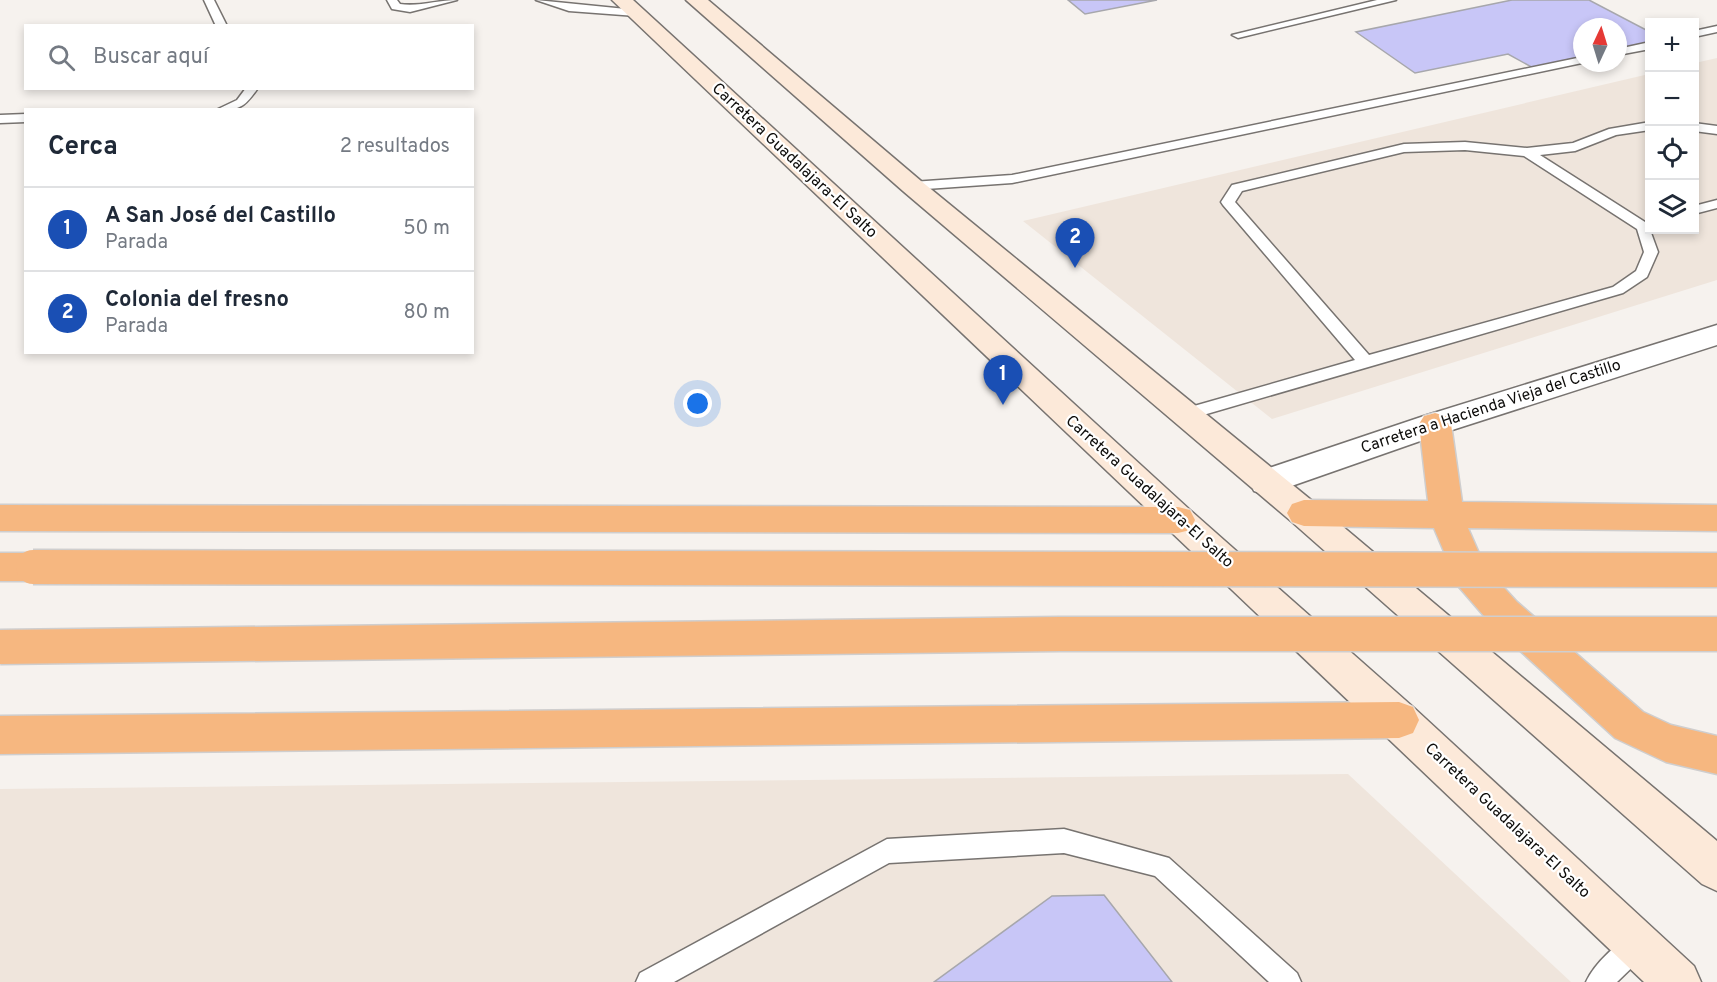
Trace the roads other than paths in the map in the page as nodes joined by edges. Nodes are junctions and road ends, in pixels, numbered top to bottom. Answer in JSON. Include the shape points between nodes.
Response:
{"nodes":[{"id":1,"x":209,"y":0,"type":"edge"},
{"id":2,"x":392,"y":0,"type":"edge"},
{"id":3,"x":452,"y":0,"type":"edge"},
{"id":4,"x":542,"y":0,"type":"edge"},
{"id":5,"x":696,"y":0,"type":"edge"},
{"id":6,"x":1391,"y":0,"type":"edge"},
{"id":7,"x":629,"y":7,"type":"edge"},
{"id":8,"x":221,"y":24,"type":"edge"},
{"id":9,"x":1717,"y":29,"type":"edge"},
{"id":10,"x":1699,"y":33,"type":"edge"},
{"id":11,"x":1238,"y":35,"type":"dead end"},
{"id":12,"x":1645,"y":46,"type":"edge"},
{"id":13,"x":1627,"y":50,"type":"edge"},
{"id":14,"x":1573,"y":62,"type":"edge"},
{"id":15,"x":251,"y":90,"type":"edge"},
{"id":16,"x":227,"y":108,"type":"edge"},
{"id":17,"x":0,"y":118,"type":"edge"},
{"id":18,"x":24,"y":118,"type":"edge"},
{"id":19,"x":1645,"y":127,"type":"edge"},
{"id":20,"x":1699,"y":128,"type":"edge"},
{"id":21,"x":1717,"y":130,"type":"edge"},
{"id":22,"x":1527,"y":152,"type":"junction"},
{"id":23,"x":912,"y":186,"type":"junction"},
{"id":24,"x":1717,"y":204,"type":"edge"},
{"id":25,"x":1699,"y":209,"type":"edge"},
{"id":26,"x":1645,"y":225,"type":"edge"},
{"id":27,"x":1648,"y":234,"type":"edge"},
{"id":28,"x":1717,"y":335,"type":"edge"},
{"id":29,"x":1366,"y":362,"type":"junction"},
{"id":30,"x":1186,"y":414,"type":"junction"},
{"id":31,"x":1435,"y":424,"type":"junction"},
{"id":32,"x":1266,"y":482,"type":"junction"},
{"id":33,"x":1304,"y":513,"type":"junction"},
{"id":34,"x":1447,"y":516,"type":"junction"},
{"id":35,"x":1717,"y":518,"type":"edge"},
{"id":36,"x":9,"y":519,"type":"edge"},
{"id":37,"x":1178,"y":520,"type":"junction"},
{"id":38,"x":17,"y":567,"type":"edge"},
{"id":39,"x":1717,"y":570,"type":"edge"},
{"id":40,"x":1717,"y":634,"type":"edge"},
{"id":41,"x":0,"y":647,"type":"edge"},
{"id":42,"x":1399,"y":720,"type":"junction"},
{"id":43,"x":0,"y":735,"type":"edge"},
{"id":44,"x":1717,"y":755,"type":"edge"},
{"id":45,"x":1717,"y":869,"type":"edge"},
{"id":46,"x":1638,"y":945,"type":"junction"},
{"id":47,"x":649,"y":982,"type":"edge"},
{"id":48,"x":1288,"y":982,"type":"edge"},
{"id":49,"x":1599,"y":982,"type":"edge"},
{"id":50,"x":1678,"y":982,"type":"edge"}],
"edges":[{"from":1,"to":8,"type":"lane"},
{"from":2,"to":3,"type":"lane","via":[[396,7],[410,9]]},
{"from":4,"to":7,"type":"lane","via":[[569,8]]},
{"from":5,"to":23,"type":"main road"},
{"from":6,"to":11,"type":"lane"},
{"from":7,"to":37,"type":"main road","name":"Carretera Guadalajara-El Salto"},
{"from":9,"to":10,"type":"lane"},
{"from":12,"to":13,"type":"lane"},
{"from":14,"to":23,"type":"lane","via":[[1012,178]]},
{"from":15,"to":16,"type":"lane","via":[[241,103]]},
{"from":17,"to":18,"type":"lane"},
{"from":19,"to":22,"type":"lane","via":[[1613,132],[1575,147]]},
{"from":20,"to":21,"type":"lane"},
{"from":22,"to":26,"type":"lane"},
{"from":22,"to":29,"type":"lane","via":[[1465,146],[1404,148],[1237,188],[1228,202]]},
{"from":23,"to":30,"type":"main road"},
{"from":24,"to":25,"type":"lane"},
{"from":27,"to":29,"type":"lane","via":[[1651,252],[1642,273],[1618,290]]},
{"from":28,"to":31,"type":"street","name":"Carretera a Hacienda Vieja del Castillo"},
{"from":29,"to":30,"type":"lane"},
{"from":30,"to":32,"type":"main road"},
{"from":31,"to":32,"type":"street","name":"Carretera a Hacienda Vieja del Castillo"},
{"from":31,"to":34,"type":"highway"},
{"from":32,"to":33,"type":"main road"},
{"from":33,"to":34,"type":"highway"},
{"from":33,"to":45,"type":"main road"},
{"from":34,"to":35,"type":"highway"},
{"from":34,"to":44,"type":"highway","via":[[1472,577],[1504,613],[1598,698],[1629,725],[1666,743]]},
{"from":36,"to":37,"type":"highway"},
{"from":37,"to":42,"type":"main road","name":"Carretera Guadalajara-El Salto"},
{"from":38,"to":39,"type":"highway","bridge":true},
{"from":40,"to":41,"type":"highway","bridge":true,"via":[[1060,634]]},
{"from":42,"to":43,"type":"highway"},
{"from":42,"to":46,"type":"main road","name":"Carretera Guadalajara-El Salto"},
{"from":46,"to":49,"type":"lane"},
{"from":46,"to":50,"type":"main road","name":"Carretera Guadalajara-El Salto"},
{"from":47,"to":48,"type":"lane","via":[[887,851],[1064,840],[1161,866]]}]}
